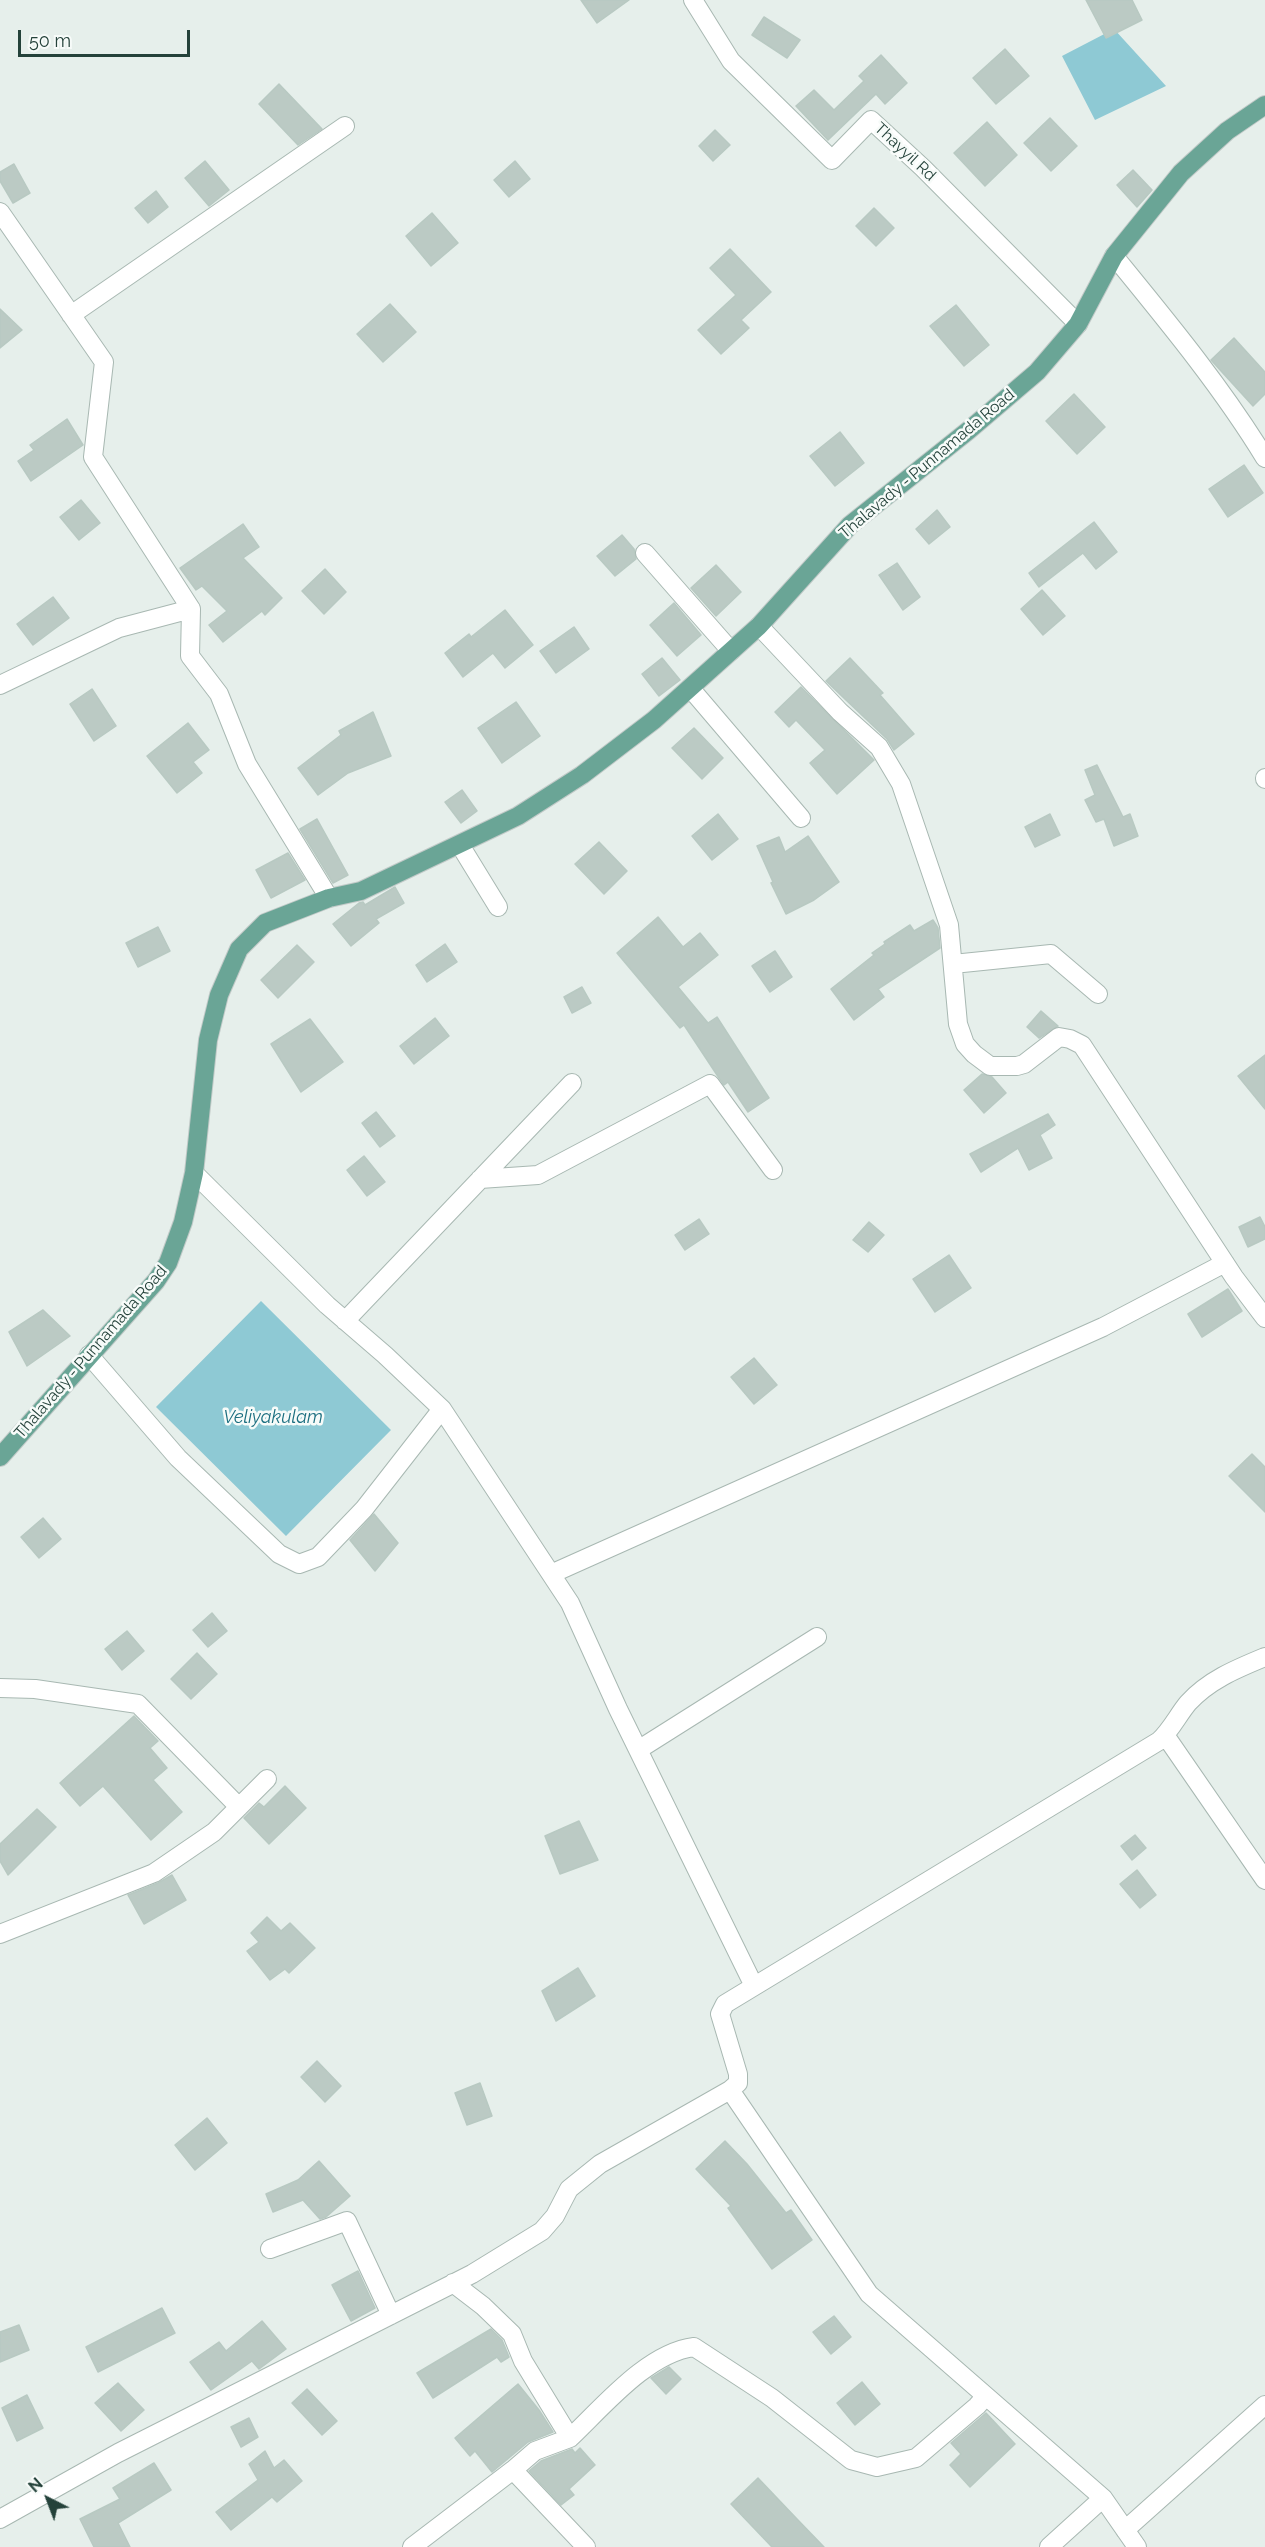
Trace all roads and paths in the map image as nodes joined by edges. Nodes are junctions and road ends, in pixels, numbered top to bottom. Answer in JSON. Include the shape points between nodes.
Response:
{"nodes":[{"id":1,"x":693,"y":0,"type":"edge"},
{"id":2,"x":1265,"y":105,"type":"edge"},
{"id":3,"x":345,"y":126,"type":"dead end"},
{"id":4,"x":0,"y":212,"type":"edge"},
{"id":5,"x":1114,"y":256,"type":"junction"},
{"id":6,"x":71,"y":315,"type":"junction"},
{"id":7,"x":1078,"y":324,"type":"junction"},
{"id":8,"x":1265,"y":458,"type":"edge"},
{"id":9,"x":645,"y":553,"type":"dead end"},
{"id":10,"x":191,"y":609,"type":"junction"},
{"id":11,"x":759,"y":626,"type":"junction"},
{"id":12,"x":731,"y":651,"type":"junction"},
{"id":13,"x":0,"y":685,"type":"edge"},
{"id":14,"x":691,"y":689,"type":"junction"},
{"id":15,"x":801,"y":818,"type":"dead end"},
{"id":16,"x":460,"y":845,"type":"junction"},
{"id":17,"x":329,"y":898,"type":"junction"},
{"id":18,"x":498,"y":907,"type":"dead end"},
{"id":19,"x":953,"y":964,"type":"junction"},
{"id":20,"x":1098,"y":994,"type":"dead end"},
{"id":21,"x":572,"y":1083,"type":"dead end"},
{"id":22,"x":773,"y":1170,"type":"dead end"},
{"id":23,"x":194,"y":1173,"type":"junction"},
{"id":24,"x":480,"y":1179,"type":"junction"},
{"id":25,"x":1225,"y":1263,"type":"junction"},
{"id":26,"x":1265,"y":1318,"type":"edge"},
{"id":27,"x":345,"y":1321,"type":"junction"},
{"id":28,"x":89,"y":1355,"type":"junction"},
{"id":29,"x":442,"y":1409,"type":"junction"},
{"id":30,"x":0,"y":1457,"type":"edge"},
{"id":31,"x":551,"y":1574,"type":"junction"},
{"id":32,"x":817,"y":1636,"type":"dead end"},
{"id":33,"x":1265,"y":1657,"type":"edge"},
{"id":34,"x":0,"y":1688,"type":"edge"},
{"id":35,"x":1165,"y":1735,"type":"junction"},
{"id":36,"x":638,"y":1750,"type":"junction"},
{"id":37,"x":267,"y":1779,"type":"dead end"},
{"id":38,"x":239,"y":1807,"type":"junction"},
{"id":39,"x":1265,"y":1880,"type":"edge"},
{"id":40,"x":0,"y":1934,"type":"edge"},
{"id":41,"x":754,"y":1986,"type":"junction"},
{"id":42,"x":730,"y":2090,"type":"junction"},
{"id":43,"x":270,"y":2249,"type":"dead end"},
{"id":44,"x":453,"y":2283,"type":"junction"},
{"id":45,"x":391,"y":2315,"type":"junction"},
{"id":46,"x":985,"y":2397,"type":"junction"},
{"id":47,"x":1265,"y":2405,"type":"edge"},
{"id":48,"x":570,"y":2438,"type":"junction"},
{"id":49,"x":513,"y":2470,"type":"junction"},
{"id":50,"x":1103,"y":2498,"type":"junction"},
{"id":51,"x":0,"y":2519,"type":"edge"},
{"id":52,"x":1125,"y":2530,"type":"junction"},
{"id":53,"x":412,"y":2547,"type":"edge"},
{"id":54,"x":586,"y":2547,"type":"edge"},
{"id":55,"x":1049,"y":2547,"type":"edge"},
{"id":56,"x":1137,"y":2547,"type":"edge"}],
"edges":[{"from":1,"to":7,"type":"street","name":"Thayyil Rd","via":[[731,61],[832,160],[871,120]]},
{"from":2,"to":5,"type":"main road","name":"Thalavady - Punnamada Road","via":[[1227,131],[1181,173]]},
{"from":3,"to":6,"type":"street"},
{"from":4,"to":6,"type":"street"},
{"from":5,"to":7,"type":"main road","name":"Thalavady - Punnamada Road"},
{"from":5,"to":8,"type":"street","via":[[1183,340]]},
{"from":6,"to":10,"type":"street","via":[[104,362],[93,457]]},
{"from":7,"to":11,"type":"main road","name":"Thalavady - Punnamada Road","via":[[1037,372],[850,525]]},
{"from":9,"to":12,"type":"street"},
{"from":10,"to":13,"type":"street","via":[[119,628]]},
{"from":10,"to":17,"type":"street","via":[[190,656],[219,694],[247,764]]},
{"from":11,"to":12,"type":"main road","name":"Thalavady - Punnamada Road"},
{"from":11,"to":19,"type":"street","via":[[840,712],[879,747],[901,784],[948,925]]},
{"from":12,"to":14,"type":"main road","name":"Thalavady - Punnamada Road"},
{"from":14,"to":15,"type":"street"},
{"from":14,"to":16,"type":"main road","name":"Thalavady - Punnamada Road","via":[[566,786]]},
{"from":16,"to":17,"type":"main road","name":"Thalavady - Punnamada Road","via":[[362,891]]},
{"from":16,"to":18,"type":"street"},
{"from":17,"to":23,"type":"main road","name":"Thalavady - Punnamada Road","via":[[265,923],[239,949],[231,965],[208,1040]]},
{"from":19,"to":20,"type":"street","via":[[1051,954]]},
{"from":19,"to":25,"type":"street","via":[[961,1034],[974,1054],[990,1066],[1017,1066],[1059,1037],[1082,1046]]},
{"from":21,"to":24,"type":"street"},
{"from":22,"to":24,"type":"street","via":[[710,1084],[538,1175]]},
{"from":23,"to":27,"type":"street"},
{"from":23,"to":28,"type":"main road","name":"Thalavady - Punnamada Road","via":[[183,1222],[168,1263]]},
{"from":24,"to":27,"type":"street"},
{"from":25,"to":26,"type":"street"},
{"from":25,"to":31,"type":"street","via":[[1103,1327]]},
{"from":27,"to":29,"type":"street"},
{"from":28,"to":29,"type":"street","via":[[178,1458],[279,1554],[298,1564],[318,1557],[364,1509]]},
{"from":28,"to":30,"type":"main road","name":"Thalavady - Punnamada Road"},
{"from":29,"to":31,"type":"street"},
{"from":31,"to":36,"type":"street","via":[[570,1603]]},
{"from":32,"to":36,"type":"street"},
{"from":33,"to":35,"type":"street","via":[[1228,1672],[1204,1688]]},
{"from":34,"to":38,"type":"street","via":[[36,1689],[138,1704]]},
{"from":35,"to":39,"type":"street"},
{"from":35,"to":41,"type":"street"},
{"from":36,"to":41,"type":"street"},
{"from":37,"to":38,"type":"street"},
{"from":38,"to":40,"type":"street","via":[[214,1832],[154,1873]]},
{"from":41,"to":42,"type":"street","via":[[725,2004],[720,2014],[738,2074],[738,2083]]},
{"from":42,"to":44,"type":"street","via":[[600,2164],[569,2189],[542,2231]]},
{"from":42,"to":46,"type":"street","via":[[869,2294]]},
{"from":43,"to":45,"type":"street","via":[[347,2221]]},
{"from":44,"to":45,"type":"street"},
{"from":44,"to":48,"type":"street","via":[[512,2334],[523,2361]]},
{"from":45,"to":51,"type":"street","via":[[117,2452]]},
{"from":46,"to":48,"type":"street","via":[[916,2458],[877,2467],[851,2460],[772,2398],[694,2347],[676,2349],[635,2377]]},
{"from":46,"to":50,"type":"street"},
{"from":47,"to":52,"type":"street"},
{"from":48,"to":49,"type":"street","via":[[535,2451]]},
{"from":49,"to":53,"type":"street"},
{"from":49,"to":54,"type":"street"},
{"from":50,"to":52,"type":"street"},
{"from":50,"to":55,"type":"street"},
{"from":52,"to":56,"type":"street"}]}
